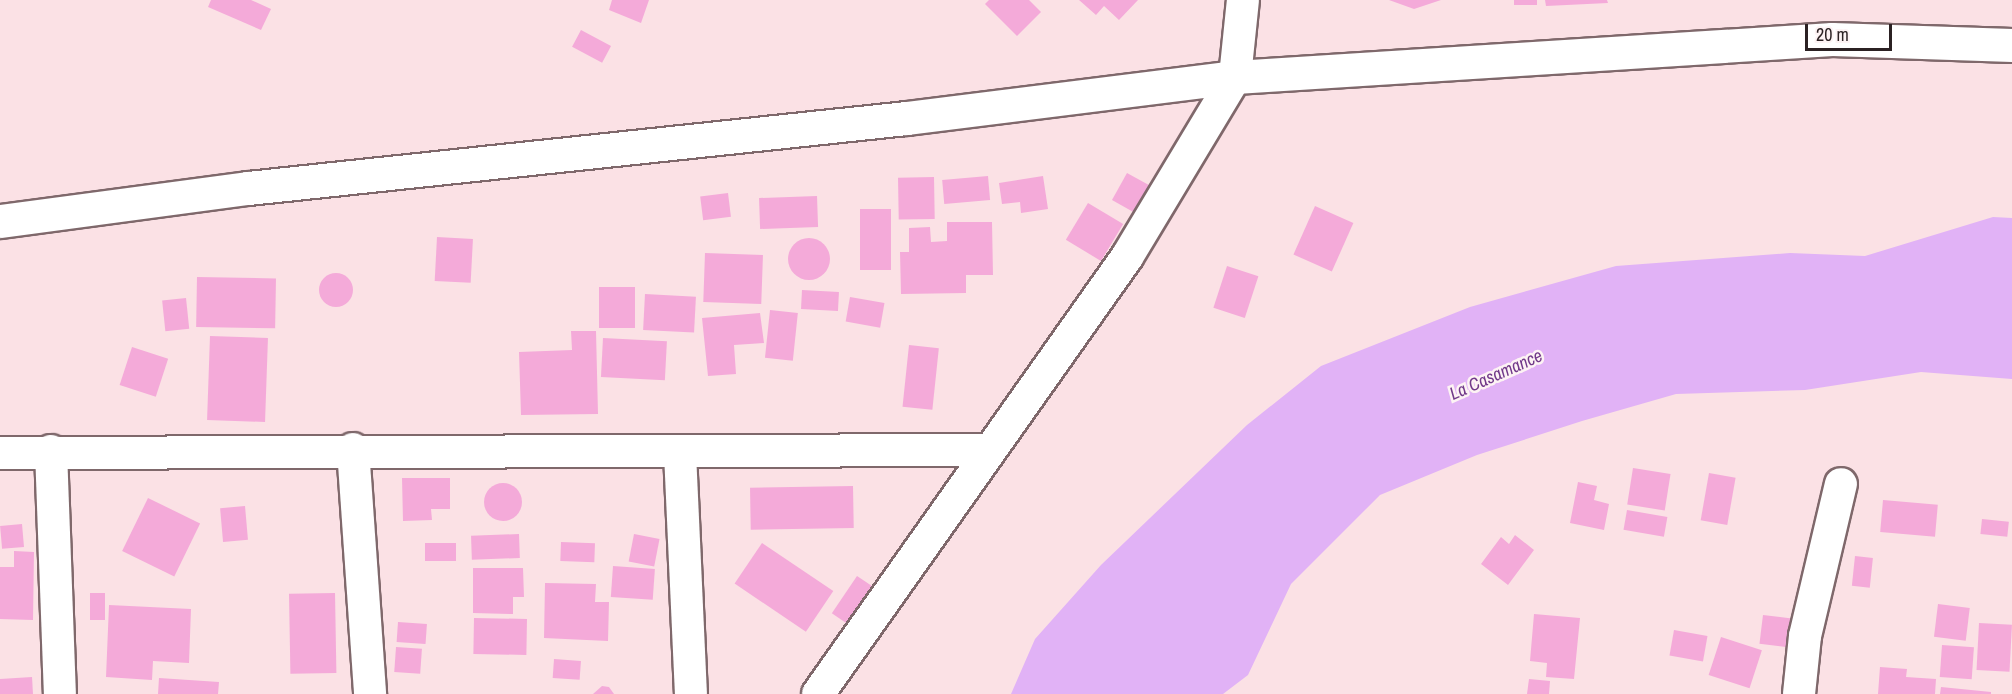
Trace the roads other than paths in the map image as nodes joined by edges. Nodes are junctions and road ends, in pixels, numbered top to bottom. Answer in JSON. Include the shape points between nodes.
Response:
{"nodes":[{"id":1,"x":1243,"y":0,"type":"edge"},
{"id":2,"x":2012,"y":45,"type":"edge"},
{"id":3,"x":1235,"y":77,"type":"junction"},
{"id":4,"x":0,"y":221,"type":"edge"},
{"id":5,"x":353,"y":449,"type":"junction"},
{"id":6,"x":986,"y":450,"type":"junction"},
{"id":7,"x":51,"y":451,"type":"junction"},
{"id":8,"x":0,"y":453,"type":"edge"},
{"id":9,"x":680,"y":453,"type":"junction"},
{"id":10,"x":1840,"y":484,"type":"dead end"},
{"id":11,"x":60,"y":694,"type":"edge"},
{"id":12,"x":370,"y":694,"type":"edge"},
{"id":13,"x":691,"y":694,"type":"edge"},
{"id":14,"x":818,"y":694,"type":"edge"},
{"id":15,"x":1799,"y":694,"type":"edge"}],
"edges":[{"from":1,"to":3,"type":"street"},
{"from":2,"to":3,"type":"main road","via":[[1832,39]]},
{"from":3,"to":4,"type":"main road","via":[[906,118],[248,188]]},
{"from":3,"to":6,"type":"street","via":[[1127,257]]},
{"from":5,"to":7,"type":"street"},
{"from":5,"to":9,"type":"street"},
{"from":5,"to":12,"type":"street"},
{"from":6,"to":9,"type":"street"},
{"from":6,"to":14,"type":"street"},
{"from":7,"to":8,"type":"street"},
{"from":7,"to":11,"type":"street"},
{"from":9,"to":13,"type":"street"},
{"from":10,"to":15,"type":"street","via":[[1805,636]]}]}
